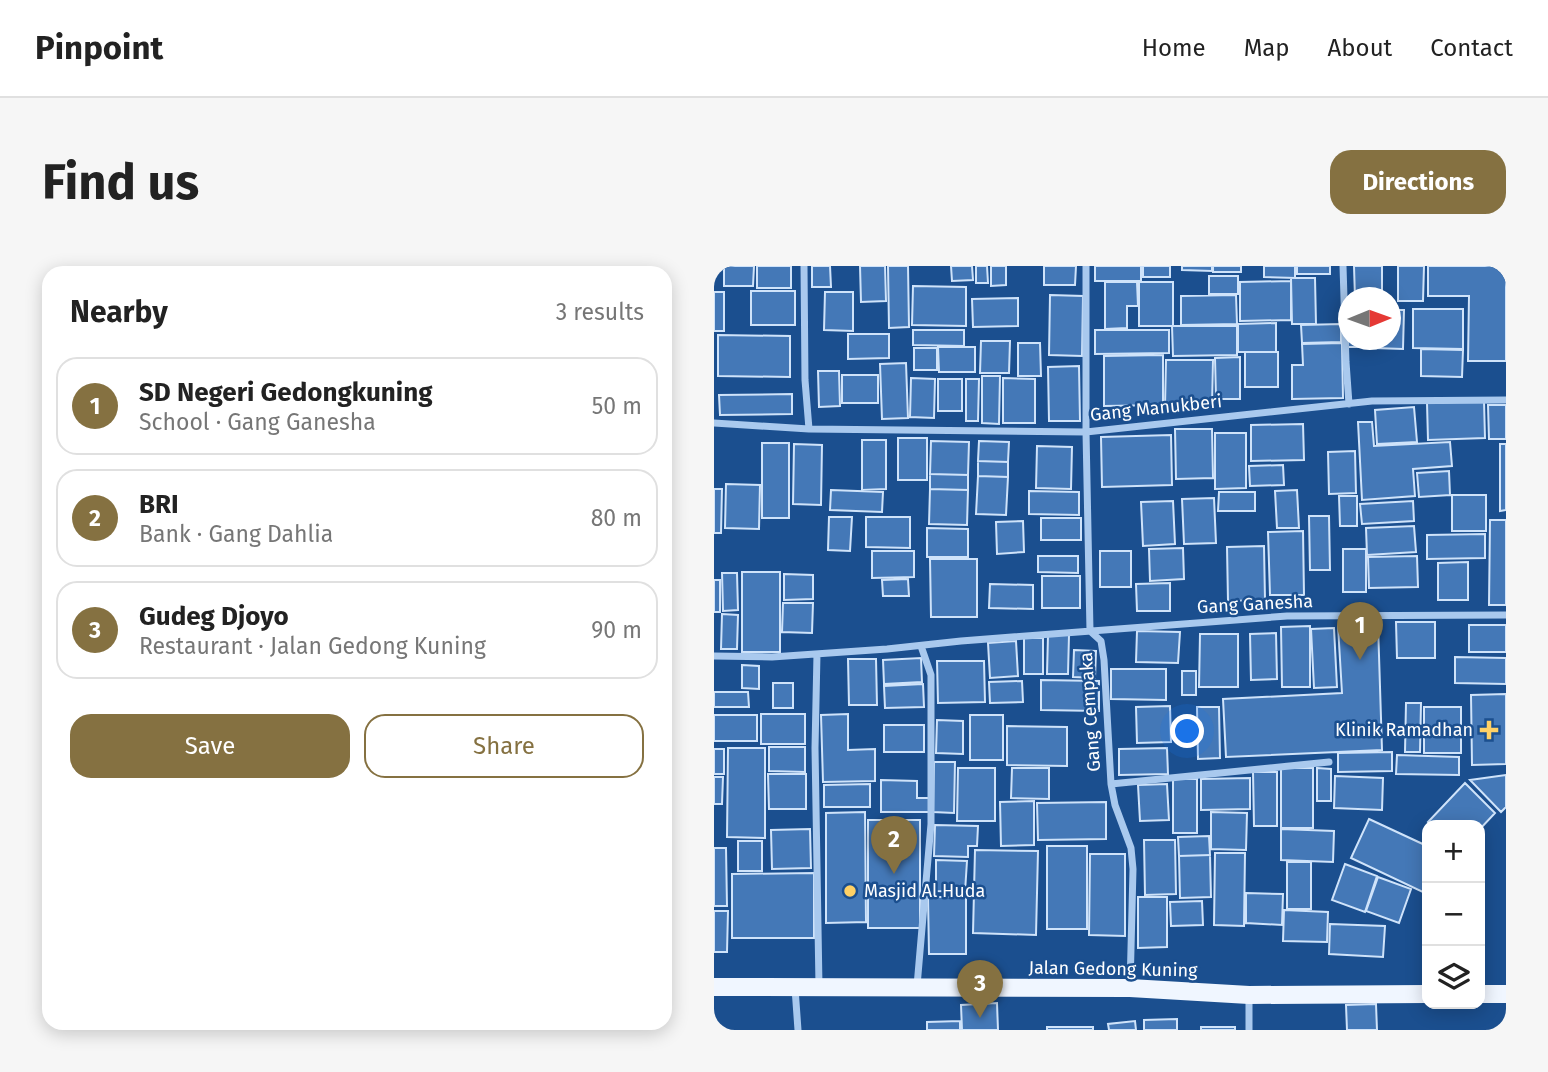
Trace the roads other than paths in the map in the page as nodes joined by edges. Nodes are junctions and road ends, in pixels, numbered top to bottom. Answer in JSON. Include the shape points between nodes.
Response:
{"nodes":[{"id":1,"x":804,"y":266,"type":"edge"},
{"id":2,"x":1086,"y":266,"type":"edge"},
{"id":3,"x":1343,"y":266,"type":"edge"},
{"id":4,"x":1506,"y":400,"type":"edge"},
{"id":5,"x":1349,"y":404,"type":"junction"},
{"id":6,"x":714,"y":423,"type":"edge"},
{"id":7,"x":809,"y":429,"type":"junction"},
{"id":8,"x":1086,"y":432,"type":"junction"},
{"id":9,"x":1506,"y":615,"type":"edge"},
{"id":10,"x":1090,"y":631,"type":"junction"},
{"id":11,"x":920,"y":646,"type":"junction"},
{"id":12,"x":817,"y":654,"type":"junction"},
{"id":13,"x":714,"y":656,"type":"edge"},
{"id":14,"x":1329,"y":762,"type":"dead end"},
{"id":15,"x":1111,"y":784,"type":"junction"},
{"id":16,"x":714,"y":987,"type":"edge"},
{"id":17,"x":795,"y":988,"type":"junction"},
{"id":18,"x":819,"y":988,"type":"junction"},
{"id":19,"x":917,"y":988,"type":"junction"},
{"id":20,"x":1130,"y":988,"type":"junction"},
{"id":21,"x":1485,"y":994,"type":"edge"},
{"id":22,"x":1506,"y":994,"type":"edge"},
{"id":23,"x":1249,"y":995,"type":"junction"},
{"id":24,"x":1422,"y":995,"type":"edge"},
{"id":25,"x":798,"y":1030,"type":"edge"},
{"id":26,"x":1249,"y":1030,"type":"edge"}],
"edges":[{"from":1,"to":7,"type":"street"},
{"from":2,"to":8,"type":"street","name":"Gang Cempaka"},
{"from":3,"to":5,"type":"street"},
{"from":4,"to":5,"type":"street","name":"Gang Manukberi"},
{"from":5,"to":8,"type":"street","name":"Gang Manukberi"},
{"from":6,"to":7,"type":"street","name":"Gang Manukberi"},
{"from":7,"to":8,"type":"street","name":"Gang Manukberi"},
{"from":8,"to":10,"type":"street","name":"Gang Cempaka"},
{"from":9,"to":10,"type":"street","name":"Gang Ganesha","via":[[1287,615]]},
{"from":10,"to":11,"type":"street","name":"Gang Ganesha"},
{"from":10,"to":15,"type":"street","name":"Gang Cempaka","via":[[1101,641],[1104,660]]},
{"from":11,"to":12,"type":"street","name":"Gang Ganesha"},
{"from":11,"to":19,"type":"street","via":[[931,675],[931,824]]},
{"from":12,"to":13,"type":"street","name":"Gang Ganesha"},
{"from":12,"to":18,"type":"street"},
{"from":14,"to":15,"type":"street"},
{"from":15,"to":20,"type":"street","name":"Gang Cempaka","via":[[1133,869]]},
{"from":16,"to":17,"type":"main road","name":"Jalan Gedong Kuning"},
{"from":17,"to":18,"type":"main road","name":"Jalan Gedong Kuning"},
{"from":17,"to":25,"type":"street"},
{"from":18,"to":19,"type":"main road","name":"Jalan Gedong Kuning"},
{"from":19,"to":20,"type":"main road","name":"Jalan Gedong Kuning"},
{"from":20,"to":23,"type":"main road","name":"Jalan Gedong Kuning"},
{"from":21,"to":22,"type":"main road"},
{"from":23,"to":24,"type":"main road","name":"Jalan Gedong Kuning"},
{"from":23,"to":26,"type":"street"}]}
